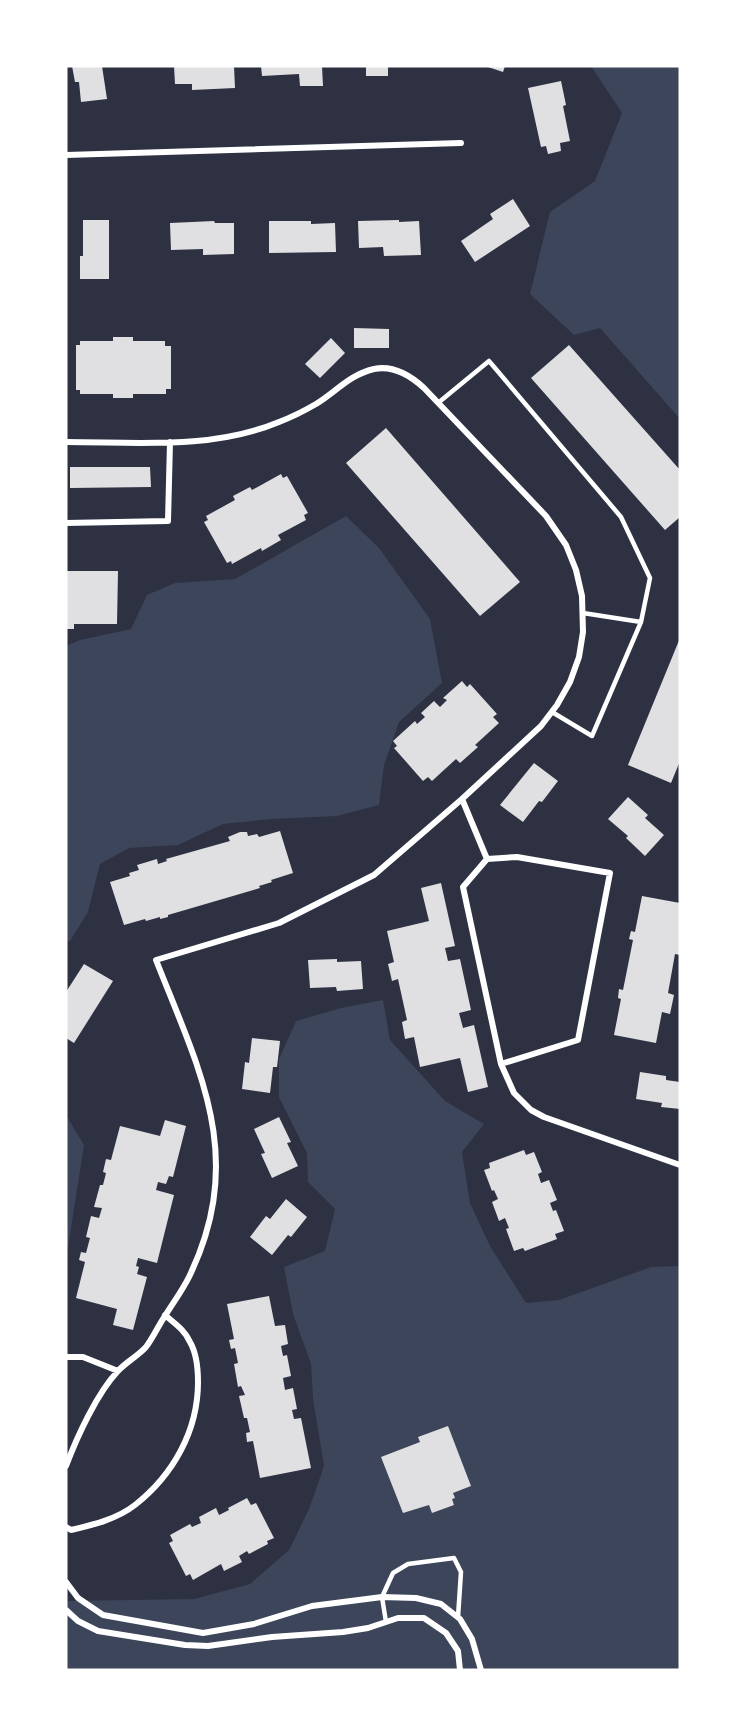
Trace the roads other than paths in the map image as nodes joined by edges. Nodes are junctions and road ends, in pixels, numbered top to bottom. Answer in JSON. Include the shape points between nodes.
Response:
{"nodes":[{"id":1,"x":461,"y":143,"type":"dead end"},
{"id":2,"x":66,"y":154,"type":"edge"},
{"id":3,"x":438,"y":403,"type":"junction"},
{"id":4,"x":66,"y":442,"type":"edge"},
{"id":5,"x":170,"y":442,"type":"junction"},
{"id":6,"x":66,"y":523,"type":"edge"},
{"id":7,"x":584,"y":613,"type":"junction"},
{"id":8,"x":641,"y":622,"type":"junction"},
{"id":9,"x":552,"y":712,"type":"junction"},
{"id":10,"x":462,"y":799,"type":"junction"},
{"id":11,"x":487,"y":859,"type":"junction"},
{"id":12,"x":501,"y":1064,"type":"junction"},
{"id":13,"x":680,"y":1165,"type":"edge"},
{"id":14,"x":165,"y":1315,"type":"junction"},
{"id":15,"x":66,"y":1357,"type":"edge"},
{"id":16,"x":118,"y":1371,"type":"junction"},
{"id":17,"x":66,"y":1466,"type":"edge"},
{"id":18,"x":66,"y":1527,"type":"edge"},
{"id":19,"x":66,"y":1582,"type":"edge"},
{"id":20,"x":382,"y":1597,"type":"junction"},
{"id":21,"x":66,"y":1610,"type":"edge"},
{"id":22,"x":458,"y":1617,"type":"junction"},
{"id":23,"x":386,"y":1622,"type":"junction"},
{"id":24,"x":460,"y":1670,"type":"edge"},
{"id":25,"x":481,"y":1670,"type":"edge"}],
"edges":[{"from":1,"to":2,"type":"street"},
{"from":3,"to":5,"type":"street","via":[[410,376],[376,368],[351,377],[316,404],[277,423],[226,438]]},
{"from":3,"to":7,"type":"street","via":[[552,524],[576,570]]},
{"from":3,"to":8,"type":"lane","via":[[489,362],[621,517],[650,578]]},
{"from":4,"to":5,"type":"street"},
{"from":5,"to":6,"type":"street","via":[[168,521]]},
{"from":7,"to":8,"type":"lane"},
{"from":7,"to":9,"type":"street","via":[[576,666]]},
{"from":8,"to":9,"type":"lane","via":[[592,736]]},
{"from":9,"to":10,"type":"street"},
{"from":10,"to":11,"type":"street"},
{"from":10,"to":14,"type":"street","via":[[374,875],[279,923],[156,960],[207,1096],[216,1167],[212,1211],[202,1246]]},
{"from":11,"to":12,"type":"street","via":[[463,887]]},
{"from":11,"to":12,"type":"street","via":[[517,857],[610,873],[578,1040]]},
{"from":12,"to":13,"type":"street","via":[[514,1093],[537,1114]]},
{"from":14,"to":16,"type":"street","via":[[145,1348]]},
{"from":14,"to":18,"type":"street","via":[[190,1341],[197,1364],[195,1412],[183,1446],[162,1478],[134,1506],[101,1523],[71,1530]]},
{"from":15,"to":16,"type":"street","via":[[83,1357]]},
{"from":16,"to":17,"type":"street","via":[[89,1416]]},
{"from":19,"to":20,"type":"street","via":[[78,1598],[103,1615],[203,1633],[254,1624],[312,1606]]},
{"from":20,"to":22,"type":"street","via":[[416,1598],[441,1604]]},
{"from":20,"to":22,"type":"lane","via":[[393,1573],[408,1564],[454,1558],[461,1572]]},
{"from":20,"to":23,"type":"lane"},
{"from":21,"to":23,"type":"street","via":[[98,1631],[207,1646],[343,1632]]},
{"from":22,"to":25,"type":"street","via":[[472,1639]]},
{"from":23,"to":24,"type":"street","via":[[424,1618],[446,1633],[458,1651]]}]}
